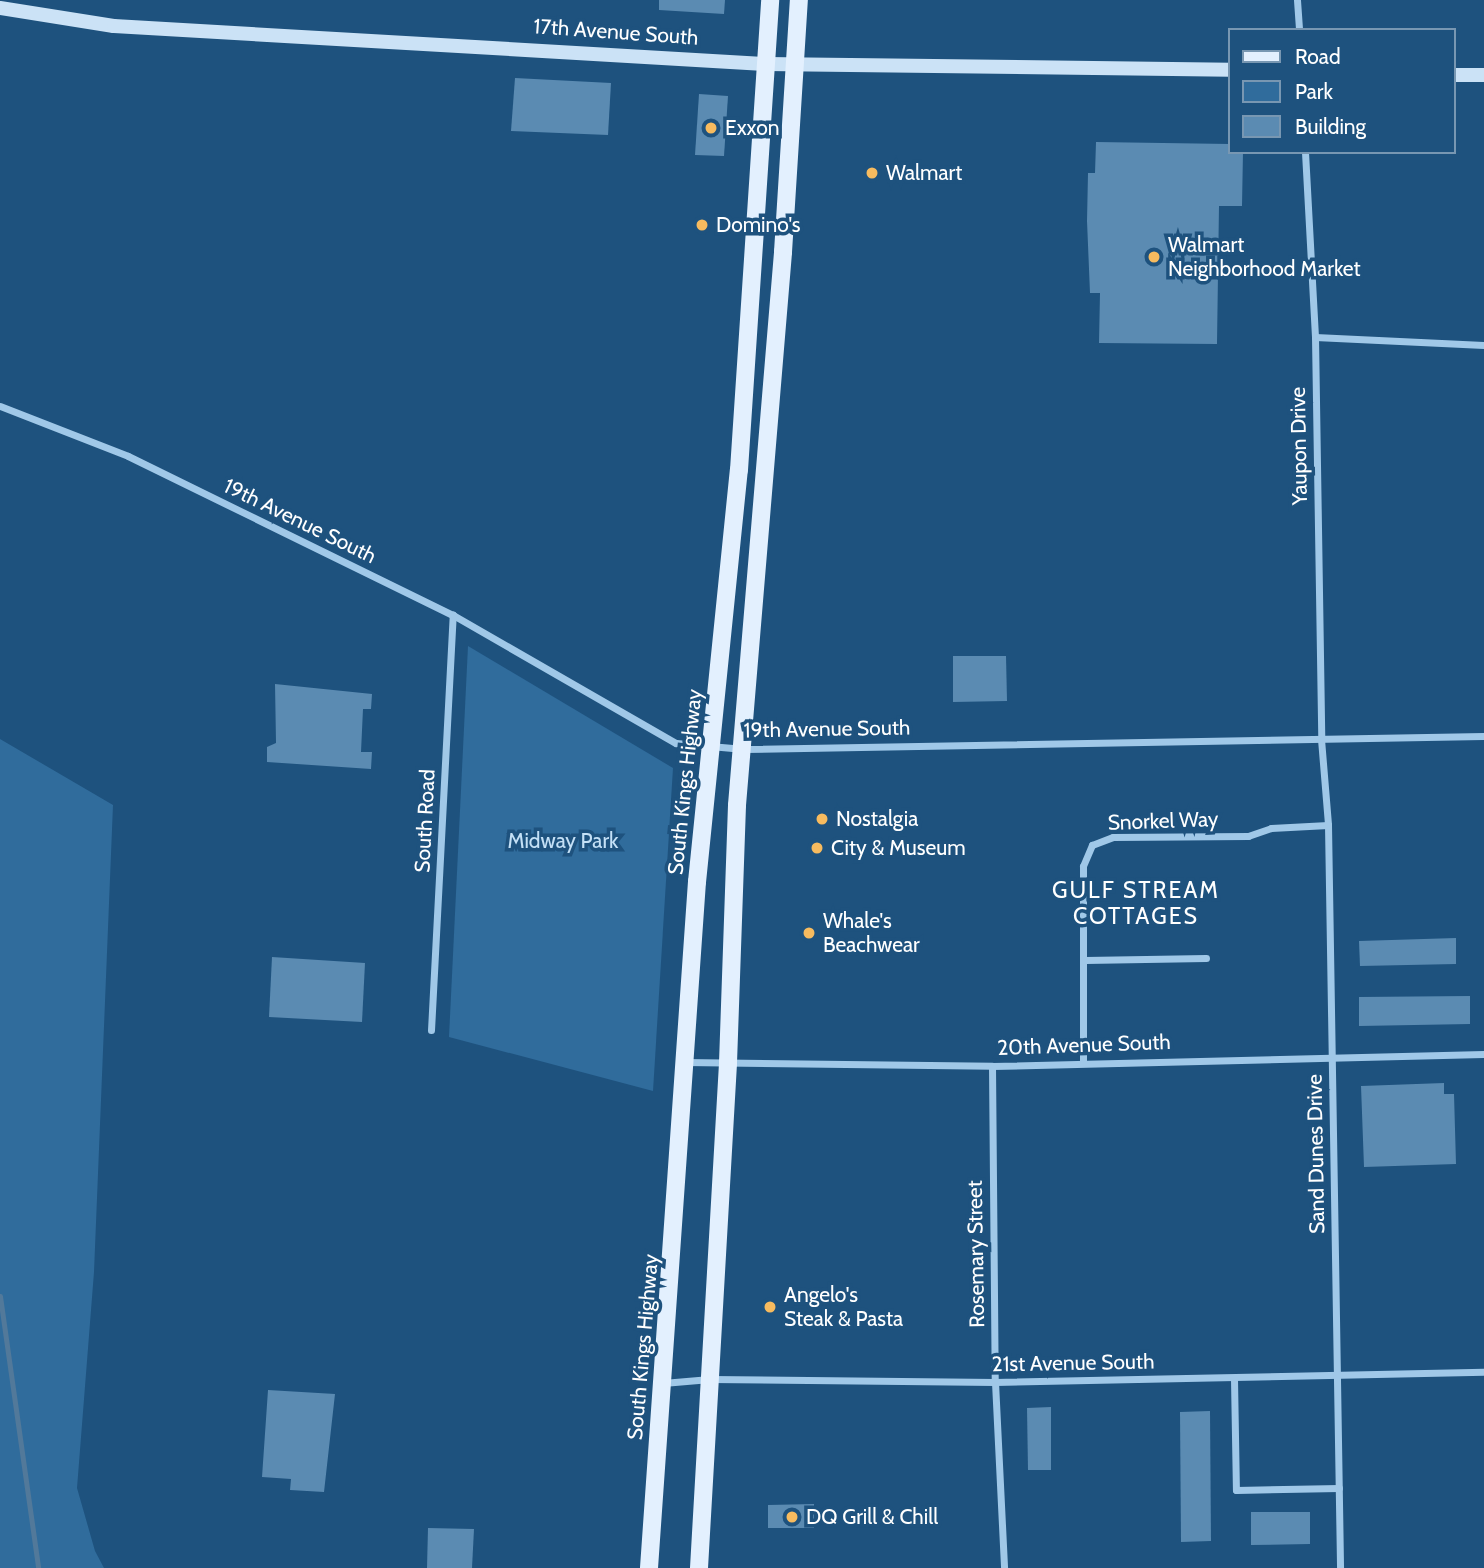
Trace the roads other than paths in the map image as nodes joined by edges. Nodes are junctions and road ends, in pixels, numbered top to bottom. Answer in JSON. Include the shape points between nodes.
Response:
{"nodes":[{"id":1,"x":769,"y":0,"type":"edge"},
{"id":2,"x":799,"y":0,"type":"edge"},
{"id":3,"x":1297,"y":0,"type":"edge"},
{"id":4,"x":0,"y":8,"type":"edge"},
{"id":5,"x":1299,"y":28,"type":"edge"},
{"id":6,"x":795,"y":63,"type":"junction"},
{"id":7,"x":766,"y":64,"type":"junction"},
{"id":8,"x":1228,"y":70,"type":"edge"},
{"id":9,"x":1456,"y":75,"type":"edge"},
{"id":10,"x":1484,"y":75,"type":"edge"},
{"id":11,"x":1305,"y":154,"type":"edge"},
{"id":12,"x":1315,"y":337,"type":"junction"},
{"id":13,"x":1484,"y":345,"type":"edge"},
{"id":14,"x":0,"y":406,"type":"edge"},
{"id":15,"x":453,"y":615,"type":"junction"},
{"id":16,"x":1484,"y":736,"type":"edge"},
{"id":17,"x":1321,"y":739,"type":"junction"},
{"id":18,"x":711,"y":744,"type":"junction"},
{"id":19,"x":744,"y":750,"type":"junction"},
{"id":20,"x":1328,"y":825,"type":"junction"},
{"id":21,"x":1206,"y":958,"type":"dead end"},
{"id":22,"x":1085,"y":960,"type":"junction"},
{"id":23,"x":431,"y":1030,"type":"dead end"},
{"id":24,"x":1484,"y":1054,"type":"edge"},
{"id":25,"x":1331,"y":1055,"type":"junction"},
{"id":26,"x":684,"y":1062,"type":"junction"},
{"id":27,"x":1083,"y":1062,"type":"junction"},
{"id":28,"x":728,"y":1063,"type":"junction"},
{"id":29,"x":992,"y":1066,"type":"junction"},
{"id":30,"x":1484,"y":1372,"type":"edge"},
{"id":31,"x":1337,"y":1377,"type":"junction"},
{"id":32,"x":1234,"y":1378,"type":"junction"},
{"id":33,"x":710,"y":1379,"type":"junction"},
{"id":34,"x":995,"y":1382,"type":"junction"},
{"id":35,"x":663,"y":1383,"type":"junction"},
{"id":36,"x":1339,"y":1488,"type":"junction"},
{"id":37,"x":649,"y":1568,"type":"edge"},
{"id":38,"x":699,"y":1568,"type":"edge"},
{"id":39,"x":1004,"y":1568,"type":"edge"},
{"id":40,"x":1340,"y":1568,"type":"edge"}],
"edges":[{"from":1,"to":7,"type":"main road","name":"South Kings Highway"},
{"from":2,"to":6,"type":"main road"},
{"from":3,"to":5,"type":"street"},
{"from":4,"to":7,"type":"street","name":"17th Avenue South","via":[[114,26]]},
{"from":6,"to":7,"type":"street","name":"17th Avenue South"},
{"from":6,"to":8,"type":"street","name":"17th Avenue South"},
{"from":6,"to":19,"type":"main road"},
{"from":7,"to":18,"type":"main road","name":"South Kings Highway","via":[[739,470]]},
{"from":9,"to":10,"type":"street"},
{"from":11,"to":12,"type":"street","name":"Yaupon Drive"},
{"from":12,"to":13,"type":"street"},
{"from":12,"to":17,"type":"street","name":"Yaupon Drive"},
{"from":14,"to":15,"type":"street","name":"19th Avenue South","via":[[128,456]]},
{"from":15,"to":18,"type":"street","name":"19th Avenue South","via":[[659,735],[676,743]]},
{"from":15,"to":23,"type":"street","name":"South Road"},
{"from":16,"to":17,"type":"street","name":"19th Avenue South"},
{"from":17,"to":19,"type":"street","name":"19th Avenue South"},
{"from":17,"to":20,"type":"street","name":"Sand Dunes Drive"},
{"from":18,"to":19,"type":"street","name":"19th Avenue South"},
{"from":18,"to":26,"type":"main road","name":"South Kings Highway"},
{"from":19,"to":28,"type":"main road","via":[[737,805]]},
{"from":20,"to":22,"type":"street","name":"Snorkel Way","via":[[1270,828],[1248,836],[1098,840],[1087,850],[1083,866]]},
{"from":20,"to":25,"type":"street","name":"Sand Dunes Drive"},
{"from":21,"to":22,"type":"street"},
{"from":22,"to":27,"type":"street","name":"Snorkel Way"},
{"from":24,"to":25,"type":"street","name":"20th Avenue South"},
{"from":25,"to":27,"type":"street","name":"20th Avenue South"},
{"from":25,"to":31,"type":"street","name":"Sand Dunes Drive"},
{"from":26,"to":28,"type":"street","name":"20th Avenue South"},
{"from":26,"to":35,"type":"main road","name":"South Kings Highway"},
{"from":27,"to":29,"type":"street","name":"20th Avenue South"},
{"from":28,"to":29,"type":"street","name":"20th Avenue South"},
{"from":28,"to":33,"type":"main road"},
{"from":29,"to":34,"type":"street","name":"Rosemary Street"},
{"from":30,"to":31,"type":"street","name":"21st Avenue South"},
{"from":31,"to":32,"type":"street","name":"21st Avenue South"},
{"from":31,"to":36,"type":"street","name":"Sand Dunes Drive"},
{"from":32,"to":34,"type":"street","name":"21st Avenue South"},
{"from":32,"to":36,"type":"street","via":[[1236,1490]]},
{"from":33,"to":34,"type":"street","name":"21st Avenue South"},
{"from":33,"to":35,"type":"street","name":"21st Avenue South"},
{"from":33,"to":38,"type":"main road"},
{"from":34,"to":39,"type":"street","name":"Rosemary Street"},
{"from":35,"to":37,"type":"main road","name":"South Kings Highway"},
{"from":36,"to":40,"type":"street","name":"Sand Dunes Drive"}]}
